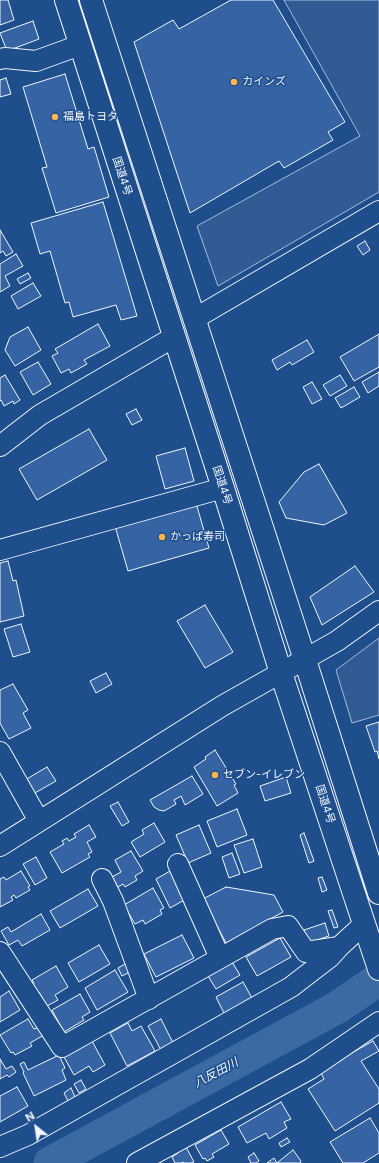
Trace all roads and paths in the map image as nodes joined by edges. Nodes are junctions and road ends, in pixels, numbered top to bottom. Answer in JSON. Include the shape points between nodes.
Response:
{"nodes":[{"id":1,"x":66,"y":0,"type":"edge"},
{"id":2,"x":91,"y":0,"type":"edge"},
{"id":3,"x":80,"y":45,"type":"junction"},
{"id":4,"x":0,"y":60,"type":"edge"},
{"id":5,"x":379,"y":211,"type":"edge"},
{"id":6,"x":194,"y":319,"type":"junction"},
{"id":7,"x":174,"y":337,"type":"junction"},
{"id":8,"x":0,"y":446,"type":"edge"},
{"id":9,"x":223,"y":488,"type":"junction"},
{"id":10,"x":0,"y":550,"type":"edge"},
{"id":11,"x":379,"y":611,"type":"edge"},
{"id":12,"x":305,"y":660,"type":"junction"},
{"id":13,"x":281,"y":673,"type":"junction"},
{"id":14,"x":0,"y":752,"type":"edge"},
{"id":15,"x":39,"y":821,"type":"junction"},
{"id":16,"x":0,"y":846,"type":"edge"},
{"id":17,"x":178,"y":864,"type":"dead end"},
{"id":18,"x":102,"y":878,"type":"dead end"},
{"id":19,"x":379,"y":893,"type":"edge"},
{"id":20,"x":365,"y":928,"type":"junction"},
{"id":21,"x":339,"y":947,"type":"junction"},
{"id":22,"x":0,"y":952,"type":"edge"},
{"id":23,"x":220,"y":958,"type":"junction"},
{"id":24,"x":379,"y":969,"type":"edge"},
{"id":25,"x":149,"y":999,"type":"junction"},
{"id":26,"x":379,"y":1022,"type":"edge"},
{"id":27,"x":0,"y":1147,"type":"edge"},
{"id":28,"x":137,"y":1163,"type":"edge"}],
"edges":[{"from":1,"to":3,"type":"highway","name":"国道4号"},
{"from":2,"to":6,"type":"highway"},
{"from":3,"to":4,"type":"street","via":[[36,61],[5,58]]},
{"from":3,"to":7,"type":"highway","name":"国道4号"},
{"from":5,"to":6,"type":"street"},
{"from":6,"to":12,"type":"highway"},
{"from":7,"to":8,"type":"street","via":[[40,415]]},
{"from":7,"to":9,"type":"highway","name":"国道4号"},
{"from":9,"to":10,"type":"street"},
{"from":9,"to":13,"type":"highway","name":"国道4号"},
{"from":11,"to":12,"type":"street"},
{"from":12,"to":13,"type":"street"},
{"from":12,"to":19,"type":"highway"},
{"from":13,"to":15,"type":"street","via":[[222,706]]},
{"from":13,"to":20,"type":"highway","name":"国道4号"},
{"from":14,"to":15,"type":"street"},
{"from":15,"to":16,"type":"street"},
{"from":17,"to":23,"type":"street"},
{"from":18,"to":25,"type":"street"},
{"from":20,"to":21,"type":"street"},
{"from":20,"to":24,"type":"highway","name":"国道4号"},
{"from":21,"to":23,"type":"street","via":[[306,952],[288,926],[272,929]]},
{"from":21,"to":27,"type":"street","via":[[291,987],[28,1135]]},
{"from":22,"to":25,"type":"street","via":[[62,1047]]},
{"from":23,"to":25,"type":"street"},
{"from":26,"to":28,"type":"street","via":[[310,1069]]}]}
